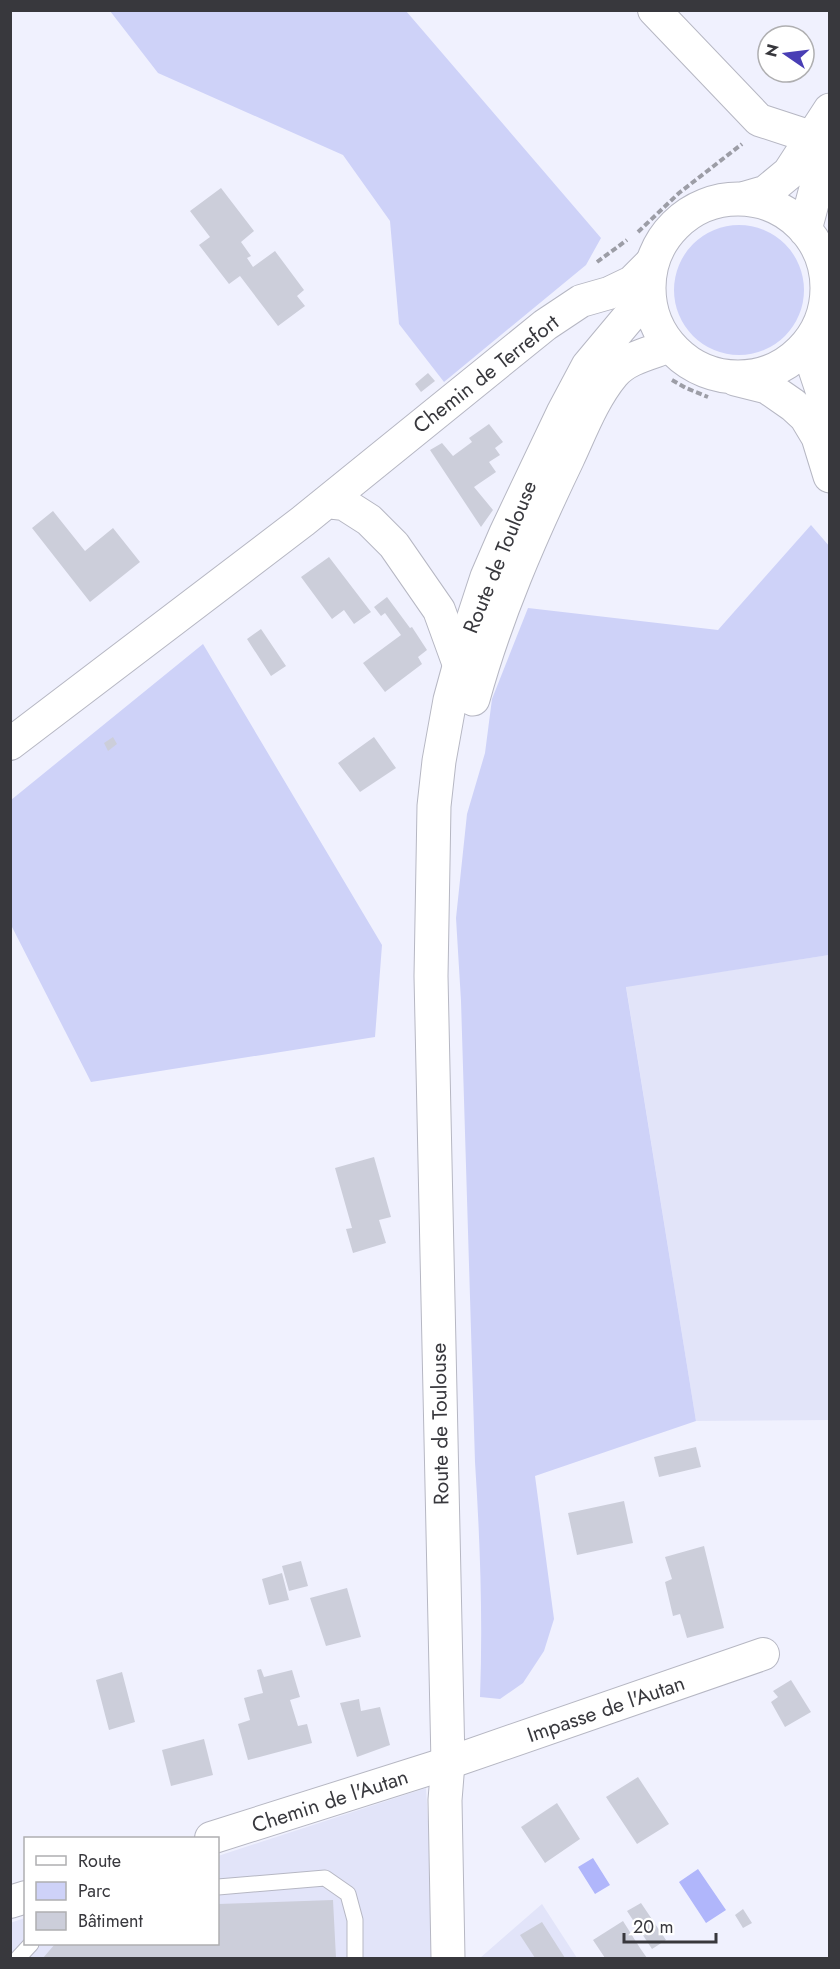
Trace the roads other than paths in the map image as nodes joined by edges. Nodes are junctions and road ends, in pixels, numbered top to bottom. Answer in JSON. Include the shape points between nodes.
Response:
{"nodes":[{"id":1,"x":654,"y":10,"type":"edge"},
{"id":2,"x":830,"y":110,"type":"edge"},
{"id":3,"x":823,"y":147,"type":"edge"},
{"id":4,"x":742,"y":199,"type":"junction"},
{"id":5,"x":805,"y":230,"type":"junction"},
{"id":6,"x":653,"y":261,"type":"junction"},
{"id":7,"x":649,"y":293,"type":"junction"},
{"id":8,"x":816,"y":331,"type":"junction"},
{"id":9,"x":669,"y":346,"type":"junction"},
{"id":10,"x":720,"y":388,"type":"junction"},
{"id":11,"x":830,"y":414,"type":"edge"},
{"id":12,"x":830,"y":476,"type":"edge"},
{"id":13,"x":327,"y":502,"type":"junction"},
{"id":14,"x":459,"y":665,"type":"junction"},
{"id":15,"x":10,"y":744,"type":"edge"},
{"id":16,"x":432,"y":889,"type":"junction"},
{"id":17,"x":763,"y":1654,"type":"dead end"},
{"id":18,"x":448,"y":1763,"type":"junction"},
{"id":19,"x":217,"y":1837,"type":"edge"},
{"id":20,"x":219,"y":1887,"type":"edge"},
{"id":21,"x":30,"y":1945,"type":"edge"},
{"id":22,"x":446,"y":1954,"type":"edge"},
{"id":23,"x":18,"y":1959,"type":"edge"},
{"id":24,"x":356,"y":1959,"type":"edge"}],
"edges":[{"from":1,"to":3,"type":"street","via":[[759,120]]},
{"from":2,"to":3,"type":"main road"},
{"from":3,"to":4,"type":"main road","via":[[766,192]]},
{"from":3,"to":5,"type":"main road"},
{"from":4,"to":5,"type":"main road","via":[[787,214]]},
{"from":4,"to":6,"type":"main road","via":[[713,202],[687,215],[666,235]]},
{"from":5,"to":8,"type":"main road","via":[[820,253],[826,279],[825,306]]},
{"from":6,"to":7,"type":"main road"},
{"from":6,"to":13,"type":"street","name":"Chemin de Terrefort","via":[[632,282],[581,301],[545,325]]},
{"from":7,"to":9,"type":"main road","via":[[655,321]]},
{"from":7,"to":14,"type":"main road","name":"Route de Toulouse","via":[[588,366],[563,413],[487,577]]},
{"from":8,"to":10,"type":"main road","via":[[800,352],[779,368]]},
{"from":8,"to":11,"type":"main road","via":[[812,360]]},
{"from":9,"to":10,"type":"main road"},
{"from":9,"to":16,"type":"main road","name":"Route de Toulouse","via":[[632,359],[614,372],[598,396],[537,522],[481,669]]},
{"from":10,"to":12,"type":"main road","via":[[767,387],[793,405],[818,437]]},
{"from":13,"to":14,"type":"street","via":[[344,504],[369,520],[394,544],[439,610]]},
{"from":13,"to":15,"type":"street","name":"Chemin de Terrefort"},
{"from":14,"to":16,"type":"main road","name":"Route de Toulouse","via":[[439,760]]},
{"from":16,"to":18,"type":"main road","name":"Route de Toulouse"},
{"from":17,"to":18,"type":"street","name":"Impasse de l'Autan"},
{"from":18,"to":19,"type":"street","name":"Chemin de l'Autan"},
{"from":18,"to":22,"type":"main road","name":"Route de Toulouse"},
{"from":20,"to":24,"type":"lane","via":[[325,1878],[348,1894],[355,1920]]},
{"from":21,"to":23,"type":"lane"}]}
